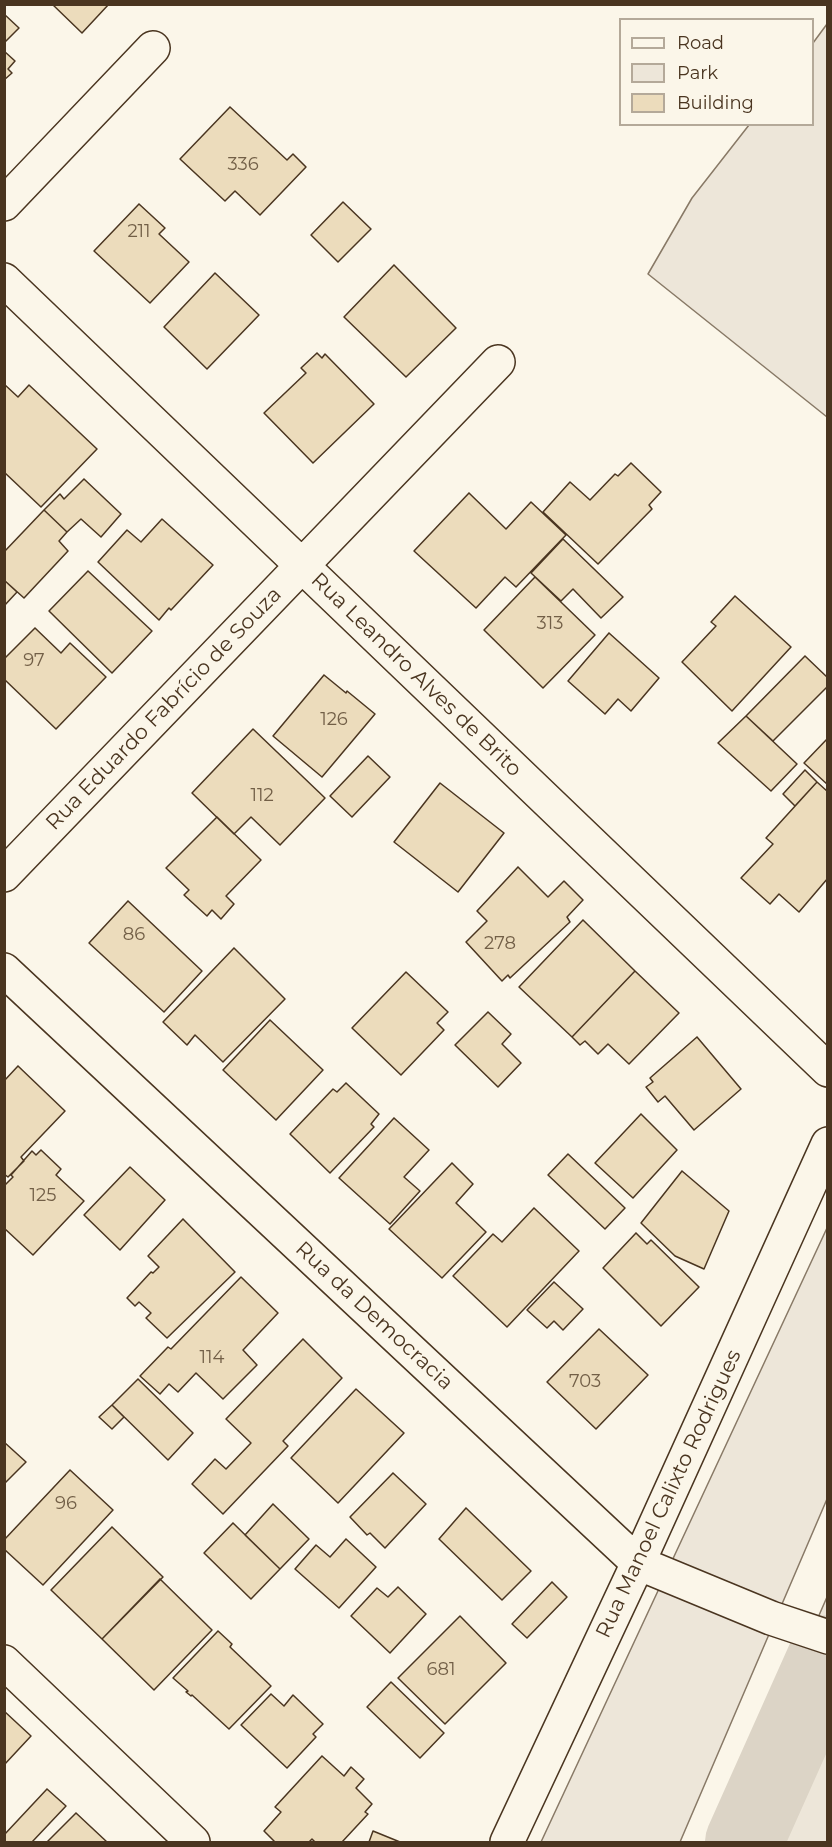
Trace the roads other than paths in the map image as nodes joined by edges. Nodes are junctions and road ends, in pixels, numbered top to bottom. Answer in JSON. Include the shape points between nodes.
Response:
{"nodes":[{"id":1,"x":153,"y":48,"type":"dead end"},
{"id":2,"x":4,"y":204,"type":"edge"},
{"id":3,"x":4,"y":280,"type":"edge"},
{"id":4,"x":498,"y":362,"type":"dead end"},
{"id":5,"x":302,"y":566,"type":"junction"},
{"id":6,"x":4,"y":875,"type":"edge"},
{"id":7,"x":4,"y":970,"type":"edge"},
{"id":8,"x":828,"y":1070,"type":"edge"},
{"id":9,"x":828,"y":1144,"type":"edge"},
{"id":10,"x":638,"y":1563,"type":"junction"},
{"id":11,"x":828,"y":1637,"type":"edge"},
{"id":12,"x":4,"y":1662,"type":"edge"},
{"id":13,"x":193,"y":1842,"type":"edge"},
{"id":14,"x":507,"y":1842,"type":"edge"}],
"edges":[{"from":1,"to":2,"type":"street"},
{"from":3,"to":5,"type":"street","name":"Rua Leandro Alves de Brito"},
{"from":4,"to":5,"type":"street","name":"Rua Eduardo Fabrício de Souza"},
{"from":5,"to":6,"type":"street","name":"Rua Eduardo Fabrício de Souza"},
{"from":5,"to":8,"type":"street","name":"Rua Leandro Alves de Brito"},
{"from":7,"to":10,"type":"street","name":"Rua da Democracia"},
{"from":9,"to":10,"type":"street","name":"Rua Manoel Calixto Rodrigues"},
{"from":10,"to":11,"type":"street","name":"Rua da Democracia"},
{"from":10,"to":14,"type":"street","name":"Rua Manoel Calixto Rodrigues"},
{"from":12,"to":13,"type":"street"}]}
